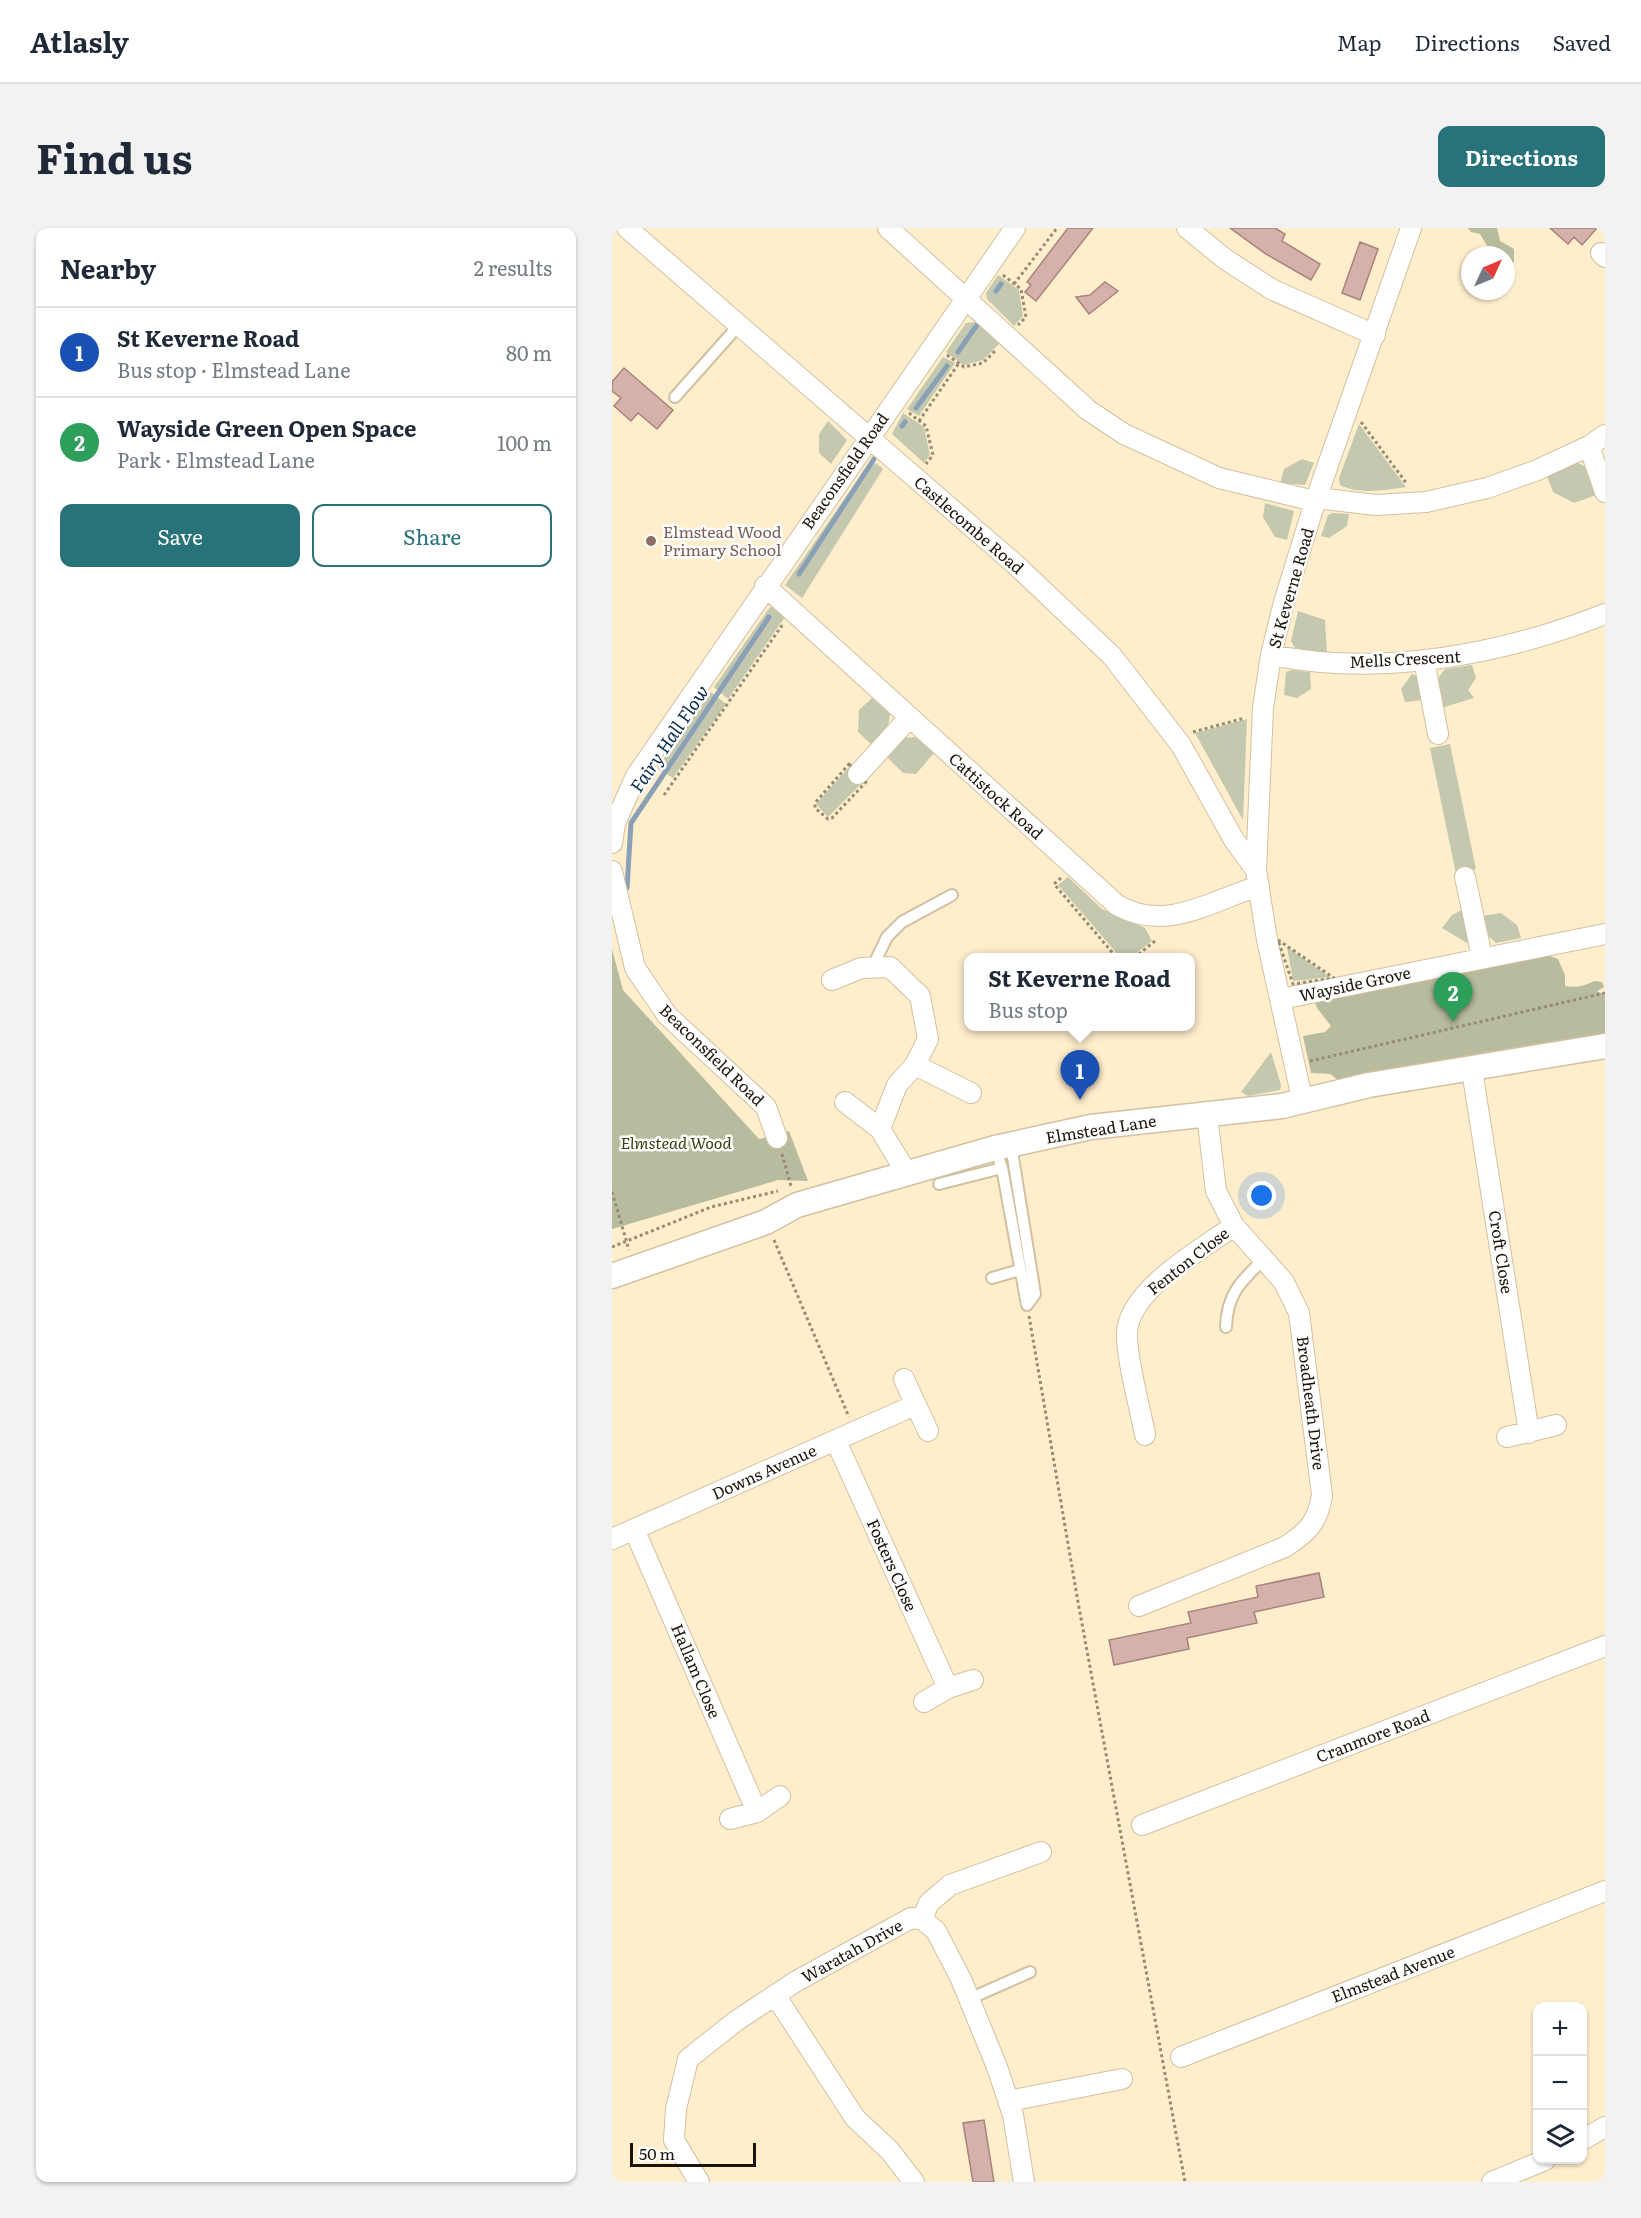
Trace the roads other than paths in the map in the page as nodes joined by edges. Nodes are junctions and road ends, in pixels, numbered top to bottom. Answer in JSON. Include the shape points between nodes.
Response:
{"nodes":[{"id":1,"x":627,"y":228,"type":"edge"},
{"id":2,"x":888,"y":228,"type":"edge"},
{"id":3,"x":1015,"y":228,"type":"edge"},
{"id":4,"x":1187,"y":228,"type":"edge"},
{"id":5,"x":1411,"y":228,"type":"edge"},
{"id":6,"x":964,"y":298,"type":"junction"},
{"id":7,"x":739,"y":325,"type":"junction"},
{"id":8,"x":1375,"y":335,"type":"junction"},
{"id":9,"x":675,"y":397,"type":"dead end"},
{"id":10,"x":869,"y":436,"type":"junction"},
{"id":11,"x":1597,"y":440,"type":"edge"},
{"id":12,"x":1605,"y":492,"type":"edge"},
{"id":13,"x":1316,"y":499,"type":"junction"},
{"id":14,"x":765,"y":586,"type":"junction"},
{"id":15,"x":1605,"y":614,"type":"edge"},
{"id":16,"x":1271,"y":655,"type":"junction"},
{"id":17,"x":1424,"y":660,"type":"junction"},
{"id":18,"x":910,"y":717,"type":"junction"},
{"id":19,"x":1438,"y":734,"type":"dead end"},
{"id":20,"x":858,"y":774,"type":"road end"},
{"id":21,"x":612,"y":843,"type":"edge"},
{"id":22,"x":612,"y":871,"type":"edge"},
{"id":23,"x":1465,"y":877,"type":"dead end"},
{"id":24,"x":1258,"y":878,"type":"junction"},
{"id":25,"x":952,"y":895,"type":"dead end"},
{"id":26,"x":1605,"y":934,"type":"edge"},
{"id":27,"x":1482,"y":957,"type":"junction"},
{"id":28,"x":872,"y":968,"type":"junction"},
{"id":29,"x":832,"y":980,"type":"dead end"},
{"id":30,"x":1281,"y":999,"type":"junction"},
{"id":31,"x":1605,"y":1046,"type":"edge"},
{"id":32,"x":915,"y":1065,"type":"junction"},
{"id":33,"x":1472,"y":1070,"type":"junction"},
{"id":34,"x":971,"y":1093,"type":"dead end"},
{"id":35,"x":845,"y":1102,"type":"dead end"},
{"id":36,"x":1303,"y":1102,"type":"junction"},
{"id":37,"x":1207,"y":1114,"type":"junction"},
{"id":38,"x":880,"y":1129,"type":"junction"},
{"id":39,"x":777,"y":1138,"type":"road end"},
{"id":40,"x":1003,"y":1153,"type":"junction"},
{"id":41,"x":906,"y":1172,"type":"junction"},
{"id":42,"x":939,"y":1184,"type":"dead end"},
{"id":43,"x":1234,"y":1226,"type":"junction"},
{"id":44,"x":1263,"y":1260,"type":"junction"},
{"id":45,"x":1020,"y":1270,"type":"junction"},
{"id":46,"x":612,"y":1276,"type":"edge"},
{"id":47,"x":993,"y":1278,"type":"dead end"},
{"id":48,"x":1226,"y":1327,"type":"dead end"},
{"id":49,"x":904,"y":1379,"type":"dead end"},
{"id":50,"x":915,"y":1405,"type":"junction"},
{"id":51,"x":1556,"y":1425,"type":"dead end"},
{"id":52,"x":928,"y":1431,"type":"dead end"},
{"id":53,"x":1529,"y":1433,"type":"junction"},
{"id":54,"x":1145,"y":1435,"type":"dead end"},
{"id":55,"x":1507,"y":1437,"type":"dead end"},
{"id":56,"x":836,"y":1441,"type":"junction"},
{"id":57,"x":634,"y":1529,"type":"junction"},
{"id":58,"x":612,"y":1539,"type":"edge"},
{"id":59,"x":1139,"y":1606,"type":"dead end"},
{"id":60,"x":1605,"y":1646,"type":"edge"},
{"id":61,"x":972,"y":1680,"type":"dead end"},
{"id":62,"x":948,"y":1688,"type":"junction"},
{"id":63,"x":924,"y":1702,"type":"dead end"},
{"id":64,"x":780,"y":1796,"type":"dead end"},
{"id":65,"x":757,"y":1812,"type":"junction"},
{"id":66,"x":730,"y":1819,"type":"dead end"},
{"id":67,"x":1142,"y":1825,"type":"dead end"},
{"id":68,"x":1041,"y":1852,"type":"dead end"},
{"id":69,"x":1605,"y":1891,"type":"edge"},
{"id":70,"x":922,"y":1919,"type":"junction"},
{"id":71,"x":1030,"y":1972,"type":"dead end"},
{"id":72,"x":775,"y":1995,"type":"junction"},
{"id":73,"x":969,"y":1999,"type":"junction"},
{"id":74,"x":1181,"y":2057,"type":"dead end"},
{"id":75,"x":1122,"y":2079,"type":"dead end"},
{"id":76,"x":1008,"y":2101,"type":"junction"},
{"id":77,"x":1605,"y":2127,"type":"edge"},
{"id":78,"x":1587,"y":2137,"type":"edge"},
{"id":79,"x":1535,"y":2164,"type":"edge"},
{"id":80,"x":699,"y":2182,"type":"edge"},
{"id":81,"x":914,"y":2182,"type":"edge"},
{"id":82,"x":1024,"y":2182,"type":"edge"},
{"id":83,"x":1492,"y":2182,"type":"edge"}],
"edges":[{"from":1,"to":7,"type":"street","name":"Castlecombe Road"},
{"from":2,"to":6,"type":"street"},
{"from":3,"to":6,"type":"street","name":"Beaconsfield Road"},
{"from":4,"to":8,"type":"street","via":[[1273,290]]},
{"from":5,"to":8,"type":"street","name":"St Keverne Road"},
{"from":6,"to":10,"type":"street","name":"Beaconsfield Road"},
{"from":6,"to":13,"type":"street","via":[[1004,340],[1082,406],[1124,434],[1219,478]]},
{"from":7,"to":9,"type":"lane"},
{"from":7,"to":10,"type":"street","name":"Castlecombe Road"},
{"from":8,"to":13,"type":"street","name":"St Keverne Road"},
{"from":10,"to":14,"type":"street","name":"Beaconsfield Road"},
{"from":10,"to":24,"type":"street","name":"Castlecombe Road","via":[[1073,616],[1112,656],[1181,745]]},
{"from":11,"to":12,"type":"street"},
{"from":11,"to":13,"type":"street","via":[[1535,471],[1487,488],[1426,502],[1376,505]]},
{"from":13,"to":16,"type":"street","name":"St Keverne Road"},
{"from":14,"to":18,"type":"street","name":"Cattistock Road"},
{"from":14,"to":21,"type":"street","name":"Beaconsfield Road","via":[[636,776],[615,823]]},
{"from":15,"to":17,"type":"street","name":"Mells Crescent","via":[[1529,641],[1466,656]]},
{"from":16,"to":17,"type":"street","name":"Mells Crescent","via":[[1317,662]]},
{"from":16,"to":24,"type":"street","name":"St Keverne Road","via":[[1260,750]]},
{"from":17,"to":19,"type":"street"},
{"from":18,"to":20,"type":"street"},
{"from":18,"to":24,"type":"street","name":"Cattistock Road","via":[[1105,897],[1125,910],[1141,916],[1169,917]]},
{"from":22,"to":39,"type":"street","name":"Beaconsfield Road","via":[[635,968],[667,1015],[766,1107]]},
{"from":23,"to":27,"type":"street"},
{"from":24,"to":30,"type":"street","name":"St Keverne Road"},
{"from":25,"to":28,"type":"lane","via":[[902,922],[887,937]]},
{"from":26,"to":27,"type":"street","name":"Wayside Grove"},
{"from":27,"to":30,"type":"street","name":"Wayside Grove"},
{"from":28,"to":29,"type":"street","via":[[861,968]]},
{"from":28,"to":32,"type":"street","via":[[890,967],[920,996],[928,1039]]},
{"from":30,"to":36,"type":"street","name":"St Keverne Road"},
{"from":31,"to":33,"type":"street","name":"Elmstead Lane"},
{"from":32,"to":34,"type":"street"},
{"from":32,"to":38,"type":"street","via":[[897,1085]]},
{"from":33,"to":36,"type":"street","name":"Elmstead Lane","via":[[1369,1085]]},
{"from":33,"to":53,"type":"street","name":"Croft Close"},
{"from":35,"to":38,"type":"street"},
{"from":36,"to":37,"type":"street","name":"Elmstead Lane"},
{"from":37,"to":40,"type":"street","name":"Elmstead Lane","via":[[1090,1127]]},
{"from":37,"to":43,"type":"street","name":"Broadheath Drive","via":[[1216,1191]]},
{"from":38,"to":41,"type":"street"},
{"from":40,"to":41,"type":"street","name":"Elmstead Lane"},
{"from":40,"to":42,"type":"lane"},
{"from":40,"to":45,"type":"lane"},
{"from":40,"to":45,"type":"lane","via":[[1035,1294],[1027,1305]]},
{"from":41,"to":46,"type":"street","name":"Elmstead Lane","via":[[797,1205],[766,1222]]},
{"from":43,"to":44,"type":"street","name":"Broadheath Drive"},
{"from":43,"to":54,"type":"street","name":"Fenton Close","via":[[1159,1280],[1139,1300],[1126,1333]]},
{"from":44,"to":48,"type":"lane","via":[[1242,1280],[1226,1307]]},
{"from":44,"to":59,"type":"street","name":"Broadheath Drive","via":[[1284,1282],[1299,1313],[1322,1495],[1320,1514],[1303,1535],[1285,1546]]},
{"from":45,"to":47,"type":"lane"},
{"from":49,"to":50,"type":"street"},
{"from":50,"to":52,"type":"street"},
{"from":50,"to":56,"type":"street","name":"Downs Avenue"},
{"from":51,"to":53,"type":"street"},
{"from":53,"to":55,"type":"street"},
{"from":56,"to":57,"type":"street","name":"Downs Avenue"},
{"from":56,"to":62,"type":"street","name":"Fosters Close"},
{"from":57,"to":58,"type":"street","name":"Downs Avenue"},
{"from":57,"to":65,"type":"street","name":"Hallam Close"},
{"from":60,"to":67,"type":"street","name":"Cranmore Road"},
{"from":61,"to":62,"type":"street"},
{"from":62,"to":63,"type":"street"},
{"from":64,"to":65,"type":"street"},
{"from":65,"to":66,"type":"street"},
{"from":68,"to":70,"type":"street","via":[[950,1884],[930,1903]]},
{"from":69,"to":74,"type":"street","name":"Elmstead Avenue"},
{"from":70,"to":72,"type":"street","name":"Waratah Drive","via":[[911,1918]]},
{"from":70,"to":73,"type":"street","name":"Waratah Drive","via":[[936,1932]]},
{"from":71,"to":73,"type":"lane"},
{"from":72,"to":80,"type":"street","name":"Waratah Drive","via":[[688,2060],[676,2109],[674,2140]]},
{"from":72,"to":81,"type":"street","via":[[855,2118],[890,2151]]},
{"from":73,"to":76,"type":"street","name":"Waratah Drive"},
{"from":75,"to":76,"type":"street"},
{"from":76,"to":82,"type":"street","name":"Waratah Drive"},
{"from":77,"to":78,"type":"street"},
{"from":79,"to":83,"type":"street"}]}
